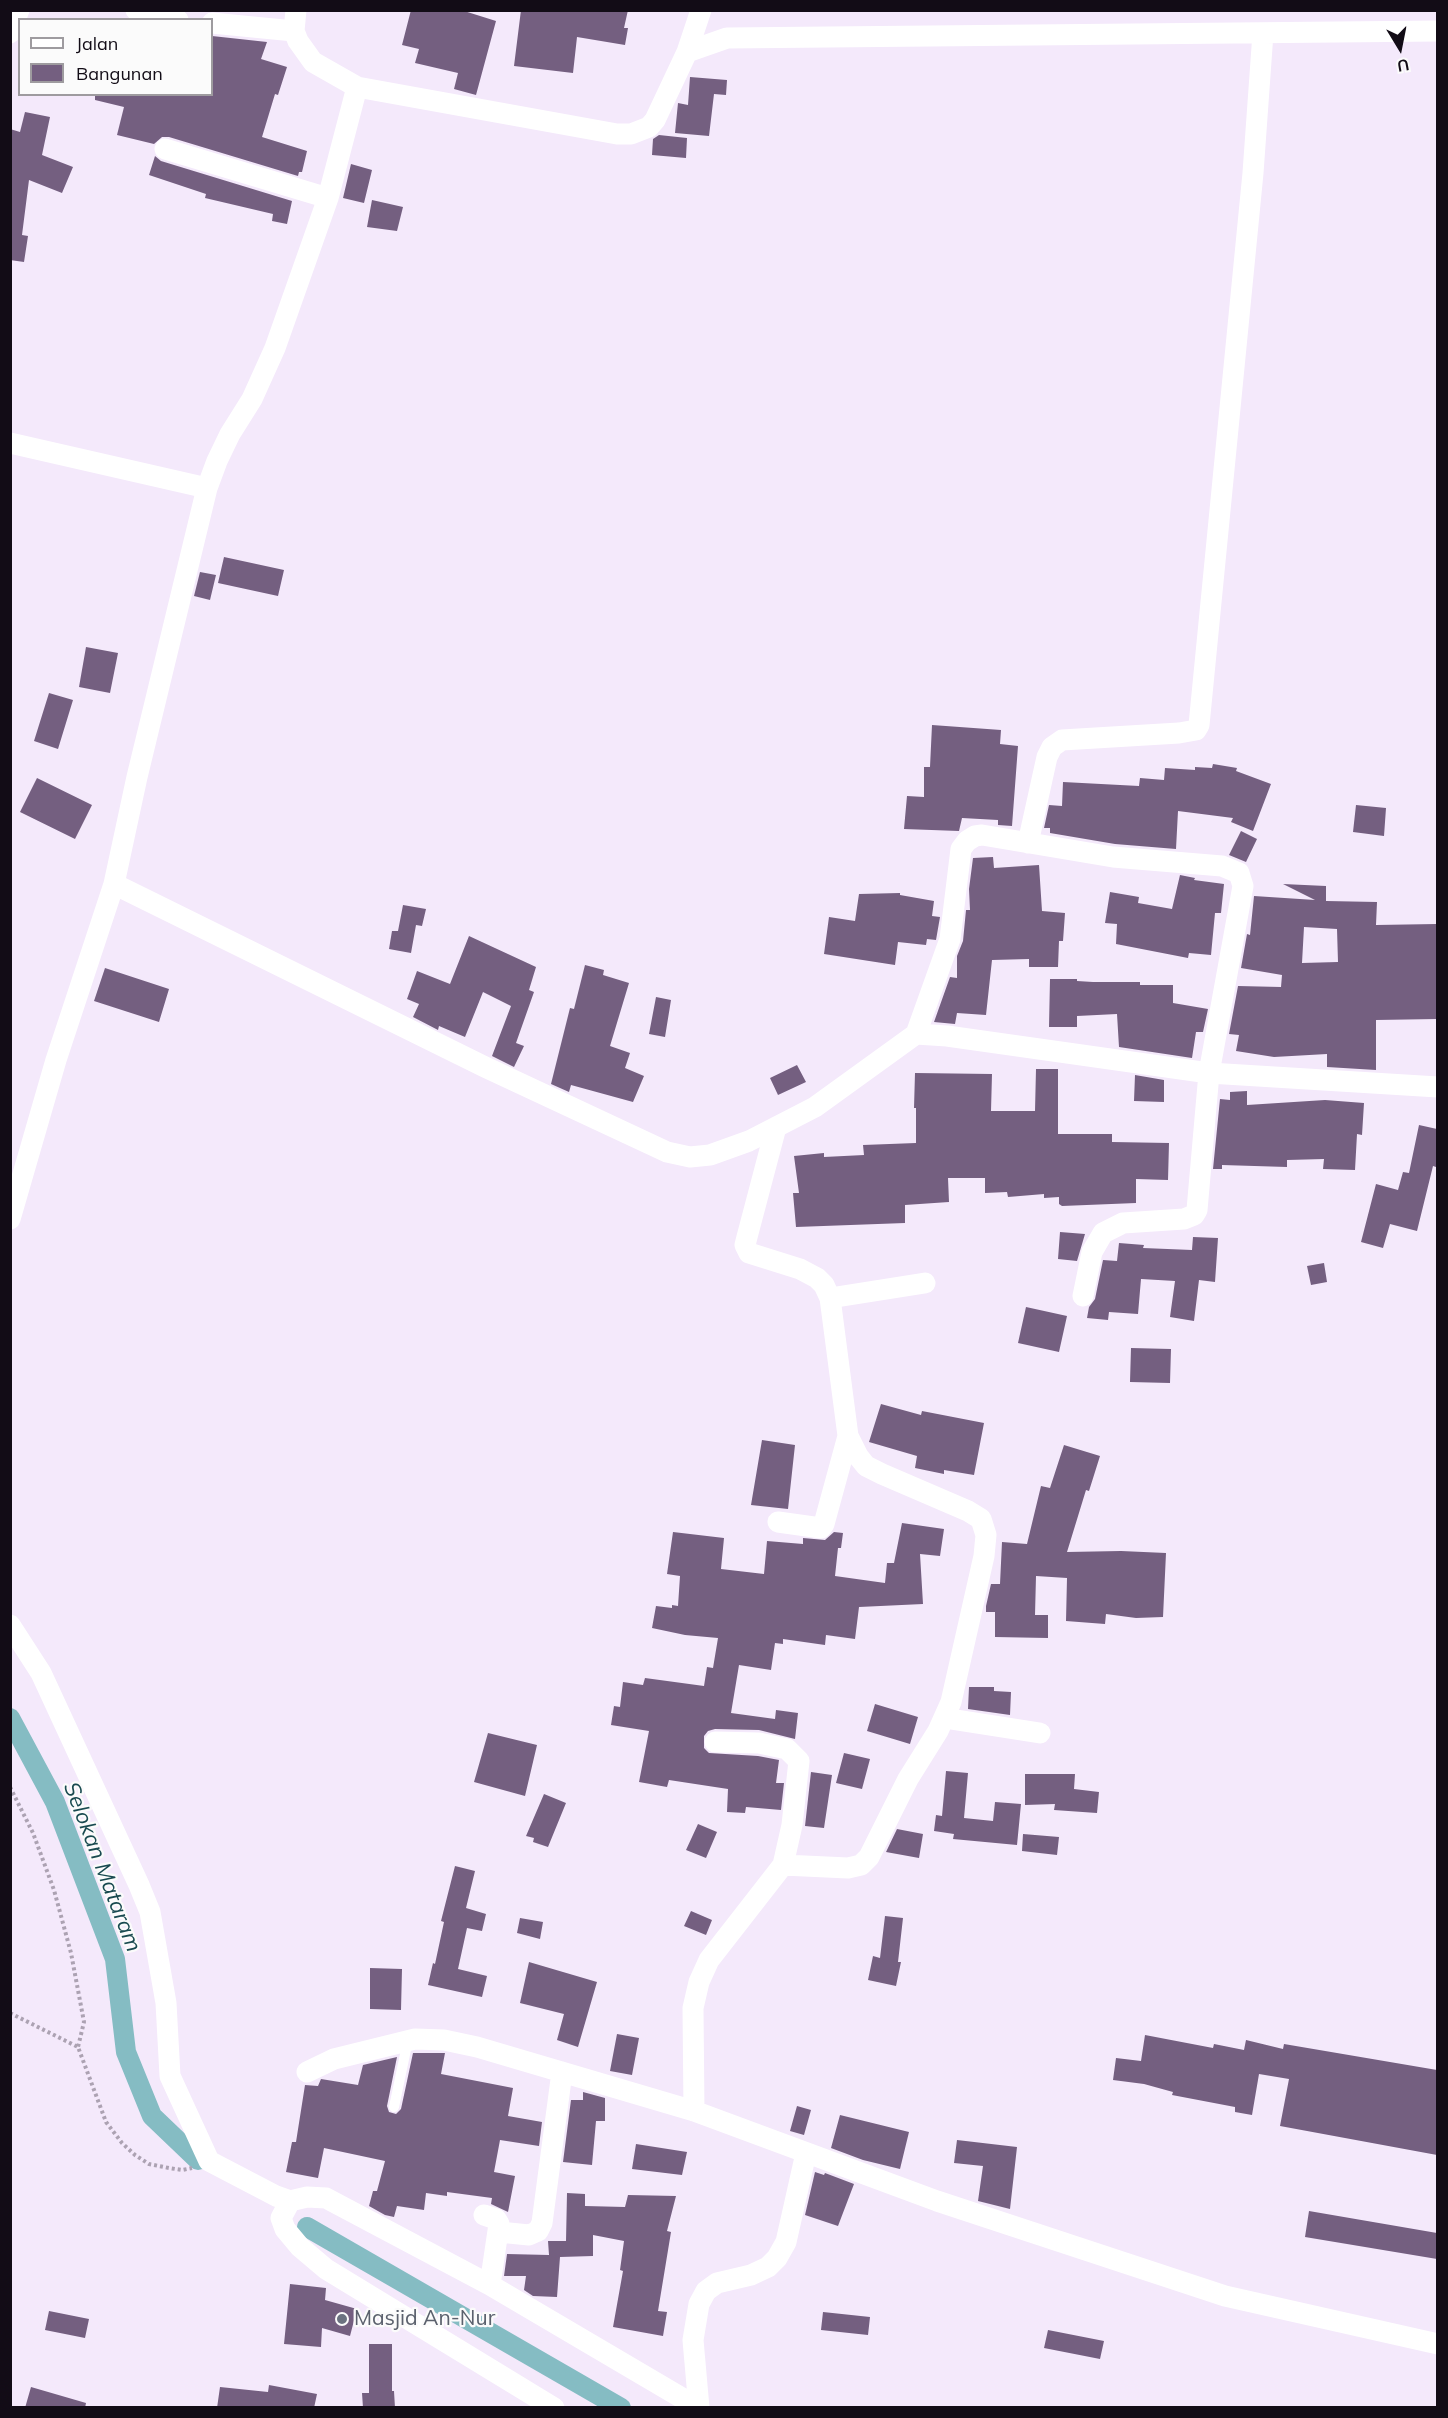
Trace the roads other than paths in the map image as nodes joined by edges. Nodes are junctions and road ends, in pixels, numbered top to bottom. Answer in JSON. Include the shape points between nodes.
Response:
{"nodes":[{"id":1,"x":136,"y":10,"type":"edge"},
{"id":2,"x":701,"y":10,"type":"edge"},
{"id":3,"x":170,"y":18,"type":"edge"},
{"id":4,"x":295,"y":21,"type":"edge"},
{"id":5,"x":213,"y":23,"type":"edge"},
{"id":6,"x":1437,"y":31,"type":"edge"},
{"id":7,"x":1263,"y":33,"type":"junction"},
{"id":8,"x":687,"y":52,"type":"junction"},
{"id":9,"x":357,"y":87,"type":"junction"},
{"id":10,"x":165,"y":149,"type":"dead end"},
{"id":11,"x":328,"y":198,"type":"junction"},
{"id":12,"x":10,"y":443,"type":"edge"},
{"id":13,"x":207,"y":488,"type":"junction"},
{"id":14,"x":1028,"y":843,"type":"junction"},
{"id":15,"x":114,"y":884,"type":"junction"},
{"id":16,"x":916,"y":1034,"type":"junction"},
{"id":17,"x":1209,"y":1073,"type":"junction"},
{"id":18,"x":1437,"y":1087,"type":"edge"},
{"id":19,"x":776,"y":1127,"type":"junction"},
{"id":20,"x":10,"y":1219,"type":"edge"},
{"id":21,"x":926,"y":1283,"type":"dead end"},
{"id":22,"x":1083,"y":1296,"type":"dead end"},
{"id":23,"x":830,"y":1298,"type":"junction"},
{"id":24,"x":848,"y":1436,"type":"junction"},
{"id":25,"x":778,"y":1522,"type":"dead end"},
{"id":26,"x":10,"y":1625,"type":"edge"},
{"id":27,"x":944,"y":1718,"type":"junction"},
{"id":28,"x":1040,"y":1732,"type":"dead end"},
{"id":29,"x":715,"y":1742,"type":"dead end"},
{"id":30,"x":783,"y":1865,"type":"junction"},
{"id":31,"x":408,"y":2040,"type":"junction"},
{"id":32,"x":307,"y":2072,"type":"dead end"},
{"id":33,"x":562,"y":2072,"type":"junction"},
{"id":34,"x":394,"y":2107,"type":"dead end"},
{"id":35,"x":694,"y":2111,"type":"junction"},
{"id":36,"x":806,"y":2153,"type":"junction"},
{"id":37,"x":283,"y":2198,"type":"junction"},
{"id":38,"x":484,"y":2215,"type":"dead end"},
{"id":39,"x":499,"y":2232,"type":"junction"},
{"id":40,"x":490,"y":2285,"type":"junction"},
{"id":41,"x":1437,"y":2344,"type":"edge"},
{"id":42,"x":554,"y":2408,"type":"edge"},
{"id":43,"x":699,"y":2408,"type":"edge"}],
"edges":[{"from":1,"to":3,"type":"street"},
{"from":2,"to":8,"type":"street"},
{"from":4,"to":5,"type":"street"},
{"from":4,"to":9,"type":"street","via":[[298,41],[313,62]]},
{"from":6,"to":7,"type":"street"},
{"from":7,"to":8,"type":"street","via":[[749,36],[728,38]]},
{"from":7,"to":14,"type":"street","via":[[1199,725],[1196,730],[1179,733],[1062,740],[1047,757]]},
{"from":8,"to":9,"type":"street","via":[[655,120],[649,127],[631,134]]},
{"from":9,"to":11,"type":"street"},
{"from":10,"to":11,"type":"street"},
{"from":11,"to":13,"type":"street","via":[[275,348],[252,399],[221,452]]},
{"from":12,"to":13,"type":"street"},
{"from":13,"to":15,"type":"street"},
{"from":14,"to":16,"type":"street","via":[[982,835],[967,841],[961,849],[950,939]]},
{"from":14,"to":17,"type":"street","via":[[1113,857],[1222,866],[1239,873],[1243,886]]},
{"from":15,"to":19,"type":"street","via":[[474,1062],[667,1152],[690,1157],[710,1155],[749,1142]]},
{"from":15,"to":20,"type":"street","via":[[56,1060]]},
{"from":16,"to":17,"type":"street"},
{"from":16,"to":19,"type":"street","via":[[814,1107]]},
{"from":17,"to":18,"type":"street"},
{"from":17,"to":22,"type":"street","via":[[1197,1210],[1184,1219],[1123,1223],[1103,1233],[1092,1252]]},
{"from":19,"to":23,"type":"street","via":[[746,1245],[750,1254],[817,1278]]},
{"from":21,"to":23,"type":"street"},
{"from":23,"to":24,"type":"street"},
{"from":24,"to":25,"type":"street","via":[[821,1528]]},
{"from":24,"to":27,"type":"street","via":[[866,1466],[981,1520],[986,1535],[984,1556]]},
{"from":26,"to":37,"type":"street","via":[[41,1673],[150,1912],[166,2003],[170,2076],[215,2164]]},
{"from":27,"to":28,"type":"street"},
{"from":27,"to":30,"type":"street","via":[[869,1857],[861,1865]]},
{"from":29,"to":30,"type":"street","via":[[759,1743],[787,1749],[799,1761]]},
{"from":30,"to":35,"type":"street","via":[[709,1960],[699,1982],[693,2007]]},
{"from":31,"to":32,"type":"street","via":[[334,2059]]},
{"from":31,"to":33,"type":"street","via":[[444,2040]]},
{"from":31,"to":34,"type":"lane"},
{"from":33,"to":35,"type":"street"},
{"from":33,"to":39,"type":"street","via":[[542,2223],[538,2231],[529,2235]]},
{"from":35,"to":36,"type":"street"},
{"from":36,"to":41,"type":"street","via":[[1225,2296]]},
{"from":36,"to":43,"type":"street","via":[[786,2242],[777,2258],[768,2268],[717,2283],[706,2291],[699,2304],[693,2340]]},
{"from":37,"to":40,"type":"street","via":[[326,2198]]},
{"from":37,"to":42,"type":"street","via":[[281,2218],[285,2229],[327,2269]]},
{"from":38,"to":39,"type":"street","via":[[496,2219]]},
{"from":39,"to":40,"type":"street"},
{"from":40,"to":43,"type":"street"}]}
